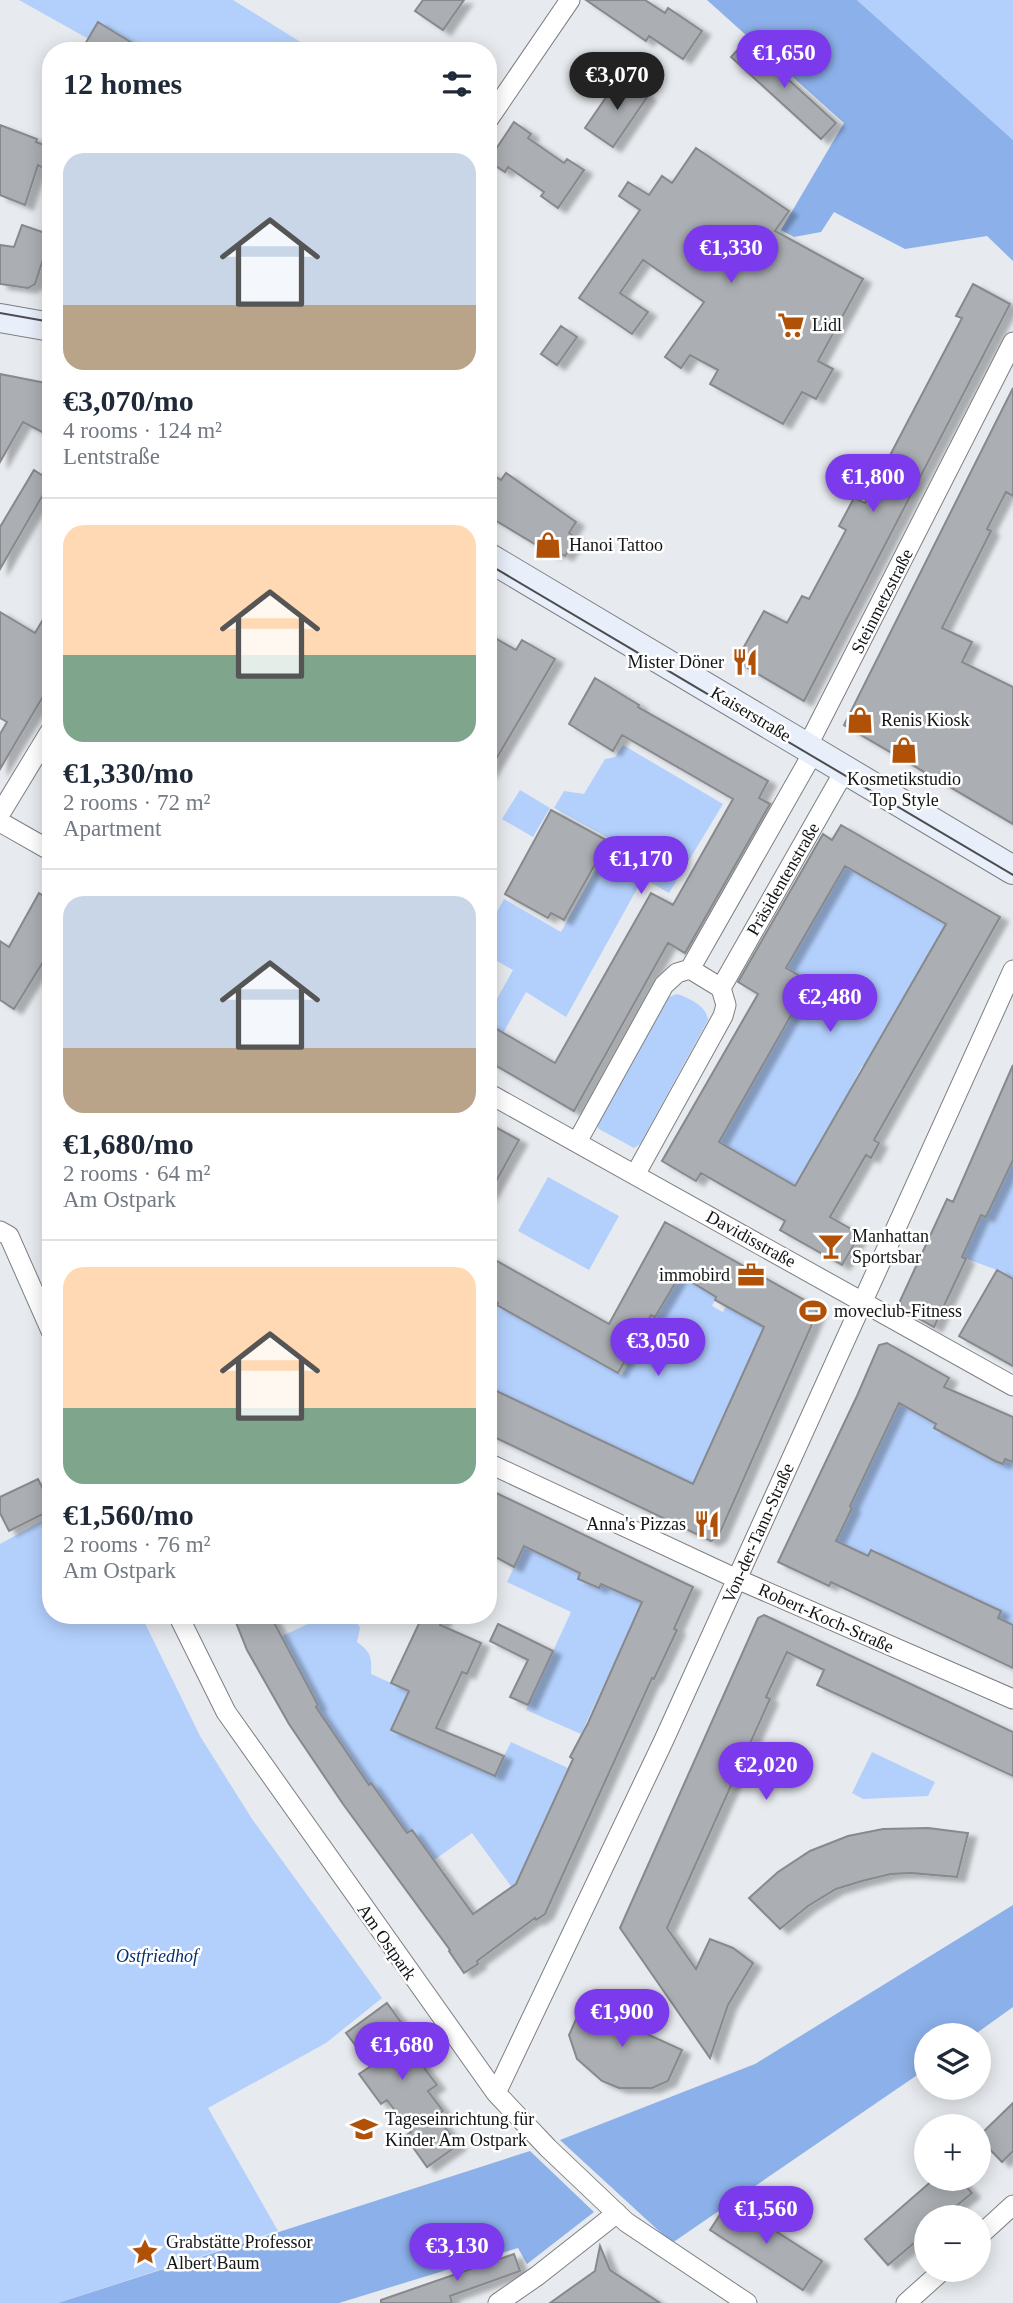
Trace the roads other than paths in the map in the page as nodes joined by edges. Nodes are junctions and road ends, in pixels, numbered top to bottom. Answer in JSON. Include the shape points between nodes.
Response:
{"nodes":[{"id":1,"x":570,"y":0,"type":"edge"},
{"id":2,"x":497,"y":107,"type":"edge"},
{"id":3,"x":2,"y":322,"type":"edge"},
{"id":4,"x":42,"y":324,"type":"edge"},
{"id":5,"x":1013,"y":342,"type":"edge"},
{"id":6,"x":497,"y":562,"type":"edge"},
{"id":7,"x":42,"y":745,"type":"edge"},
{"id":8,"x":810,"y":749,"type":"junction"},
{"id":9,"x":845,"y":770,"type":"junction"},
{"id":10,"x":0,"y":814,"type":"edge"},
{"id":11,"x":0,"y":822,"type":"edge"},
{"id":12,"x":42,"y":846,"type":"edge"},
{"id":13,"x":1013,"y":870,"type":"edge"},
{"id":14,"x":690,"y":969,"type":"junction"},
{"id":15,"x":1013,"y":970,"type":"edge"},
{"id":16,"x":721,"y":988,"type":"junction"},
{"id":17,"x":497,"y":1098,"type":"edge"},
{"id":18,"x":577,"y":1142,"type":"junction"},
{"id":19,"x":635,"y":1175,"type":"junction"},
{"id":20,"x":5,"y":1233,"type":"edge"},
{"id":21,"x":863,"y":1302,"type":"junction"},
{"id":22,"x":42,"y":1312,"type":"edge"},
{"id":23,"x":1013,"y":1386,"type":"edge"},
{"id":24,"x":497,"y":1467,"type":"edge"},
{"id":25,"x":737,"y":1579,"type":"junction"},
{"id":26,"x":182,"y":1624,"type":"edge"},
{"id":27,"x":1013,"y":1699,"type":"edge"},
{"id":28,"x":496,"y":2094,"type":"junction"},
{"id":29,"x":1013,"y":2205,"type":"edge"},
{"id":30,"x":615,"y":2211,"type":"junction"},
{"id":31,"x":991,"y":2225,"type":"edge"},
{"id":32,"x":930,"y":2282,"type":"edge"},
{"id":33,"x":498,"y":2303,"type":"edge"},
{"id":34,"x":747,"y":2303,"type":"edge"},
{"id":35,"x":906,"y":2303,"type":"edge"}],
"edges":[{"from":1,"to":2,"type":"street"},
{"from":3,"to":4,"type":"main road"},
{"from":5,"to":8,"type":"street","name":"Steinmetzstraße"},
{"from":6,"to":8,"type":"main road","name":"Kaiserstraße"},
{"from":7,"to":10,"type":"street"},
{"from":8,"to":9,"type":"main road","name":"Kaiserstraße"},
{"from":8,"to":14,"type":"street","name":"Präsidentenstraße"},
{"from":9,"to":13,"type":"main road","name":"Kaiserstraße"},
{"from":9,"to":16,"type":"street","name":"Präsidentenstraße"},
{"from":11,"to":12,"type":"street"},
{"from":14,"to":16,"type":"street"},
{"from":14,"to":18,"type":"street","name":"Präsidentenstraße","via":[[664,985]]},
{"from":15,"to":21,"type":"street","name":"Von-der-Tann-Straße"},
{"from":16,"to":19,"type":"street","name":"Präsidentenstraße","via":[[726,1005],[723,1016]]},
{"from":17,"to":18,"type":"street","name":"Davidisstraße"},
{"from":18,"to":19,"type":"street","name":"Davidisstraße"},
{"from":19,"to":21,"type":"street","name":"Davidisstraße"},
{"from":20,"to":22,"type":"street"},
{"from":21,"to":23,"type":"street","name":"Davidisstraße"},
{"from":21,"to":25,"type":"street","name":"Von-der-Tann-Straße"},
{"from":24,"to":25,"type":"street","name":"Robert-Koch-Straße"},
{"from":25,"to":27,"type":"street","name":"Robert-Koch-Straße"},
{"from":25,"to":28,"type":"street","name":"Von-der-Tann-Straße"},
{"from":26,"to":28,"type":"street","name":"Am Ostpark","via":[[226,1713]]},
{"from":28,"to":30,"type":"street","name":"Am Ostpark"},
{"from":29,"to":31,"type":"street"},
{"from":30,"to":33,"type":"street"},
{"from":30,"to":34,"type":"street","name":"Am Ostpark"},
{"from":32,"to":35,"type":"street"}]}
